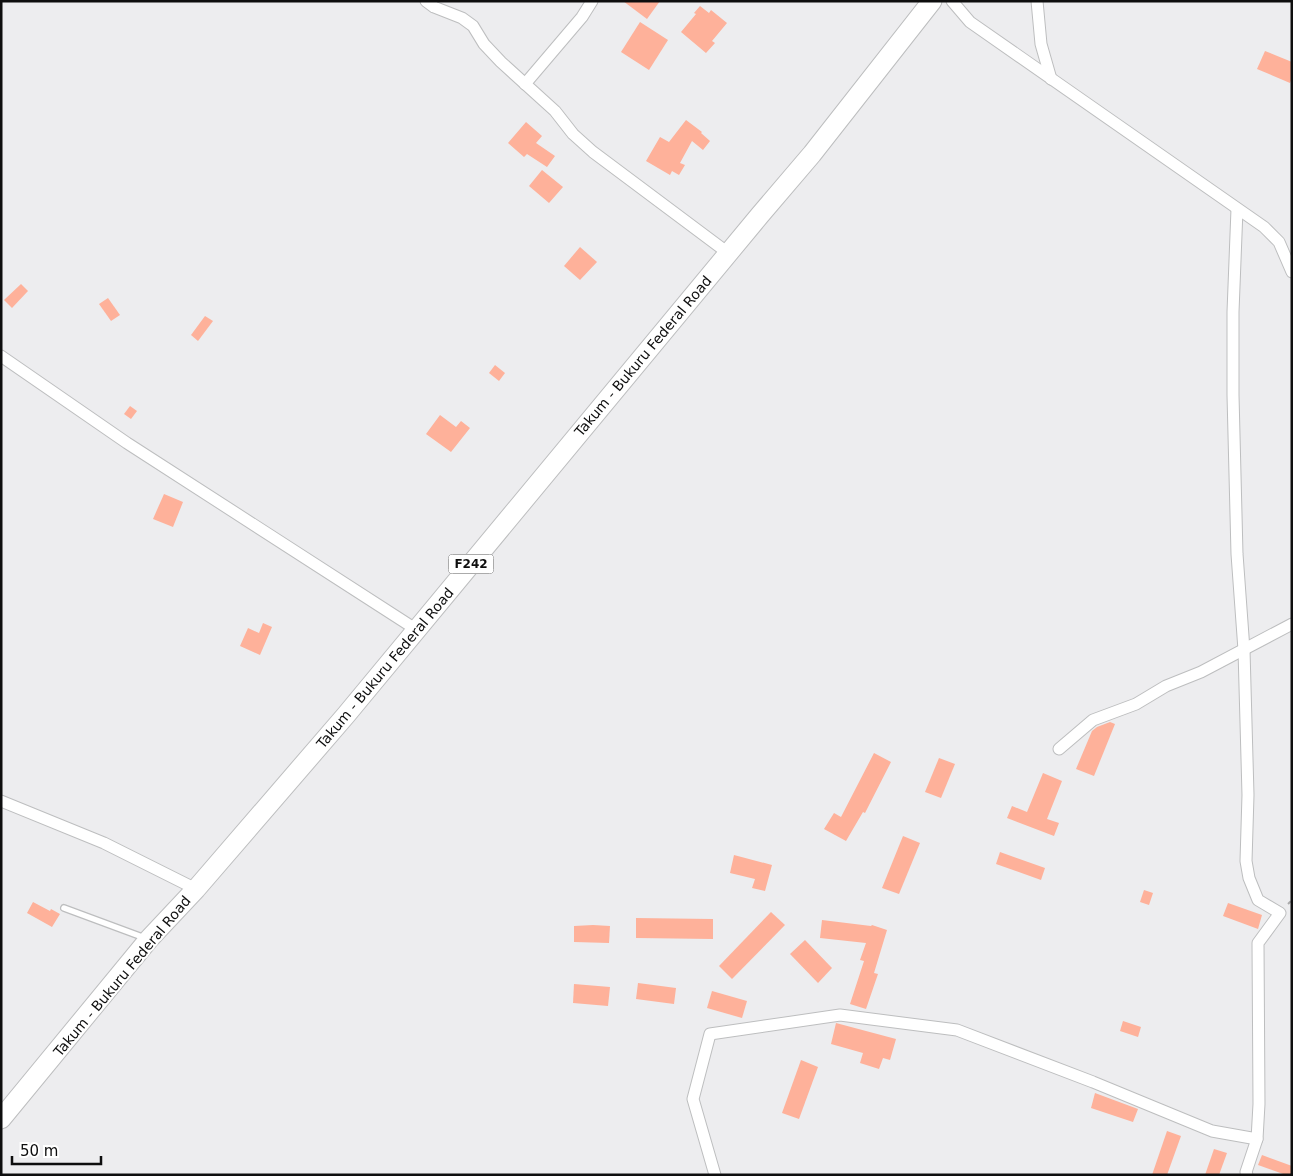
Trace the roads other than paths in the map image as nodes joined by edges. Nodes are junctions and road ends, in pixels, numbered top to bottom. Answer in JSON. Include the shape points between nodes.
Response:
{"nodes":[{"id":1,"x":426,"y":1,"type":"edge"},
{"id":2,"x":592,"y":1,"type":"edge"},
{"id":3,"x":932,"y":1,"type":"edge"},
{"id":4,"x":952,"y":1,"type":"edge"},
{"id":5,"x":1037,"y":1,"type":"edge"},
{"id":6,"x":1051,"y":79,"type":"junction"},
{"id":7,"x":525,"y":84,"type":"junction"},
{"id":8,"x":1237,"y":209,"type":"junction"},
{"id":9,"x":728,"y":253,"type":"junction"},
{"id":10,"x":1292,"y":272,"type":"edge"},
{"id":11,"x":1,"y":356,"type":"edge"},
{"id":12,"x":1292,"y":624,"type":"edge"},
{"id":13,"x":417,"y":630,"type":"junction"},
{"id":14,"x":1244,"y":650,"type":"junction"},
{"id":15,"x":1060,"y":749,"type":"dead end"},
{"id":16,"x":1,"y":801,"type":"edge"},
{"id":17,"x":196,"y":889,"type":"junction"},
{"id":18,"x":64,"y":908,"type":"dead end"},
{"id":19,"x":149,"y":939,"type":"junction"},
{"id":20,"x":1,"y":1119,"type":"edge"},
{"id":21,"x":1257,"y":1139,"type":"junction"},
{"id":22,"x":715,"y":1175,"type":"edge"},
{"id":23,"x":1246,"y":1175,"type":"edge"}],
"edges":[{"from":1,"to":7,"type":"street","via":[[473,26],[484,44]]},
{"from":2,"to":7,"type":"street"},
{"from":3,"to":9,"type":"main road","name":"Takum - Bukuru Federal Road","number":"F242","via":[[812,154]]},
{"from":4,"to":6,"type":"street","via":[[970,22]]},
{"from":5,"to":6,"type":"street","via":[[1041,44]]},
{"from":6,"to":8,"type":"street"},
{"from":7,"to":9,"type":"street","via":[[593,152]]},
{"from":8,"to":10,"type":"street","via":[[1279,242]]},
{"from":8,"to":14,"type":"street","via":[[1233,395],[1237,554]]},
{"from":9,"to":13,"type":"main road","name":"Takum - Bukuru Federal Road","number":"F242"},
{"from":11,"to":13,"type":"street","via":[[127,443]]},
{"from":12,"to":14,"type":"street"},
{"from":13,"to":17,"type":"main road","name":"Takum - Bukuru Federal Road","number":"F242"},
{"from":14,"to":15,"type":"street","via":[[1166,686],[1136,704],[1093,720]]},
{"from":14,"to":21,"type":"street","via":[[1248,796],[1246,861],[1258,900],[1280,913],[1258,943]]},
{"from":16,"to":17,"type":"street","via":[[104,843]]},
{"from":17,"to":19,"type":"main road","name":"Takum - Bukuru Federal Road","number":"F242"},
{"from":18,"to":19,"type":"lane"},
{"from":19,"to":20,"type":"main road","name":"Takum - Bukuru Federal Road","number":"F242"},
{"from":21,"to":22,"type":"street","via":[[1212,1131],[957,1030],[840,1015],[710,1034],[693,1099]]},
{"from":21,"to":23,"type":"street"}]}
